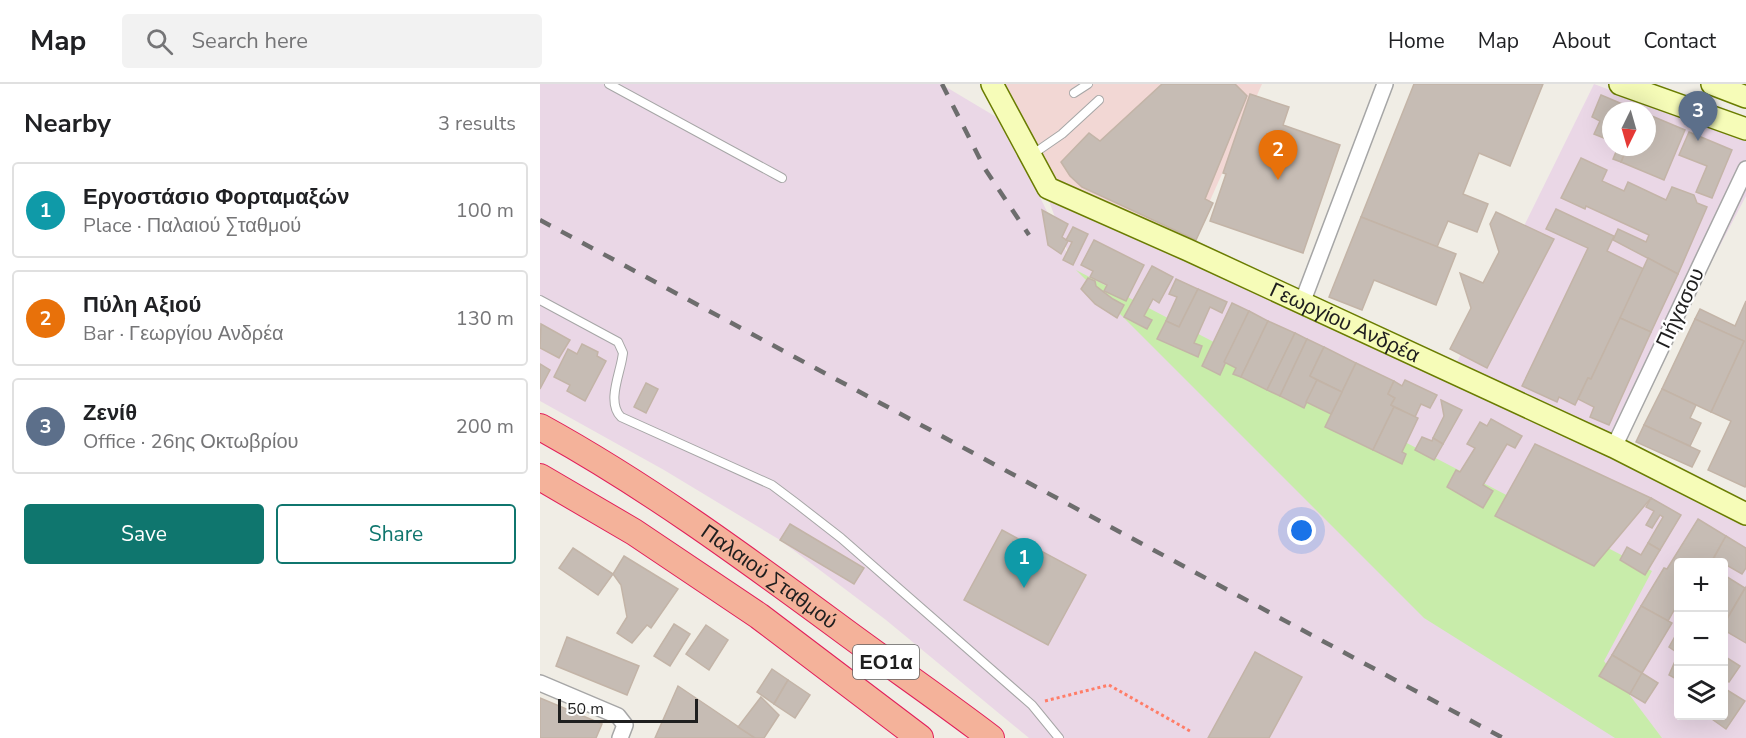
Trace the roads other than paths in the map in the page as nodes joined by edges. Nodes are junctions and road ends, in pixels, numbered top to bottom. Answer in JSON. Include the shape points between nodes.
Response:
{"nodes":[{"id":1,"x":609,"y":84,"type":"edge"},
{"id":2,"x":992,"y":84,"type":"edge"},
{"id":3,"x":1088,"y":84,"type":"edge"},
{"id":4,"x":1385,"y":84,"type":"edge"},
{"id":5,"x":1620,"y":84,"type":"edge"},
{"id":6,"x":1712,"y":84,"type":"edge"},
{"id":7,"x":1074,"y":93,"type":"dead end"},
{"id":8,"x":1746,"y":97,"type":"edge"},
{"id":9,"x":1099,"y":100,"type":"dead end"},
{"id":10,"x":1746,"y":129,"type":"edge"},
{"id":11,"x":1031,"y":155,"type":"junction"},
{"id":12,"x":1746,"y":169,"type":"edge"},
{"id":13,"x":782,"y":178,"type":"dead end"},
{"id":14,"x":540,"y":300,"type":"edge"},
{"id":15,"x":1302,"y":303,"type":"junction"},
{"id":16,"x":540,"y":427,"type":"edge"},
{"id":17,"x":1614,"y":447,"type":"junction"},
{"id":18,"x":540,"y":477,"type":"edge"},
{"id":19,"x":1746,"y":514,"type":"edge"},
{"id":20,"x":540,"y":683,"type":"edge"},
{"id":21,"x":620,"y":738,"type":"edge"},
{"id":22,"x":920,"y":738,"type":"edge"},
{"id":23,"x":991,"y":738,"type":"edge"},
{"id":24,"x":1059,"y":738,"type":"edge"}],
"edges":[{"from":1,"to":13,"type":"lane"},
{"from":2,"to":11,"type":"main road","name":"Γεωργίου Ανδρέα"},
{"from":3,"to":7,"type":"lane"},
{"from":4,"to":15,"type":"street"},
{"from":5,"to":10,"type":"main road"},
{"from":6,"to":8,"type":"main road"},
{"from":9,"to":11,"type":"lane","via":[[1062,134]]},
{"from":11,"to":15,"type":"main road","name":"Γεωργίου Ανδρέα","via":[[1048,188]]},
{"from":12,"to":17,"type":"street","name":"Πήγασου"},
{"from":14,"to":24,"type":"lane","via":[[618,342],[623,353],[614,403],[621,417],[772,485],[841,538],[1032,705]]},
{"from":15,"to":17,"type":"main road","name":"Γεωργίου Ανδρέα"},
{"from":16,"to":23,"type":"highway","name":"Παλαιού Σταθμού","number":"ΕΟ1α","via":[[659,499]]},
{"from":17,"to":19,"type":"main road","name":"Γεωργίου Ανδρέα"},
{"from":18,"to":22,"type":"highway","name":"Παλαιού Σταθμού","number":"ΕΟ1α","via":[[634,532],[759,616]]},
{"from":20,"to":21,"type":"street","via":[[612,711],[625,725]]}]}
